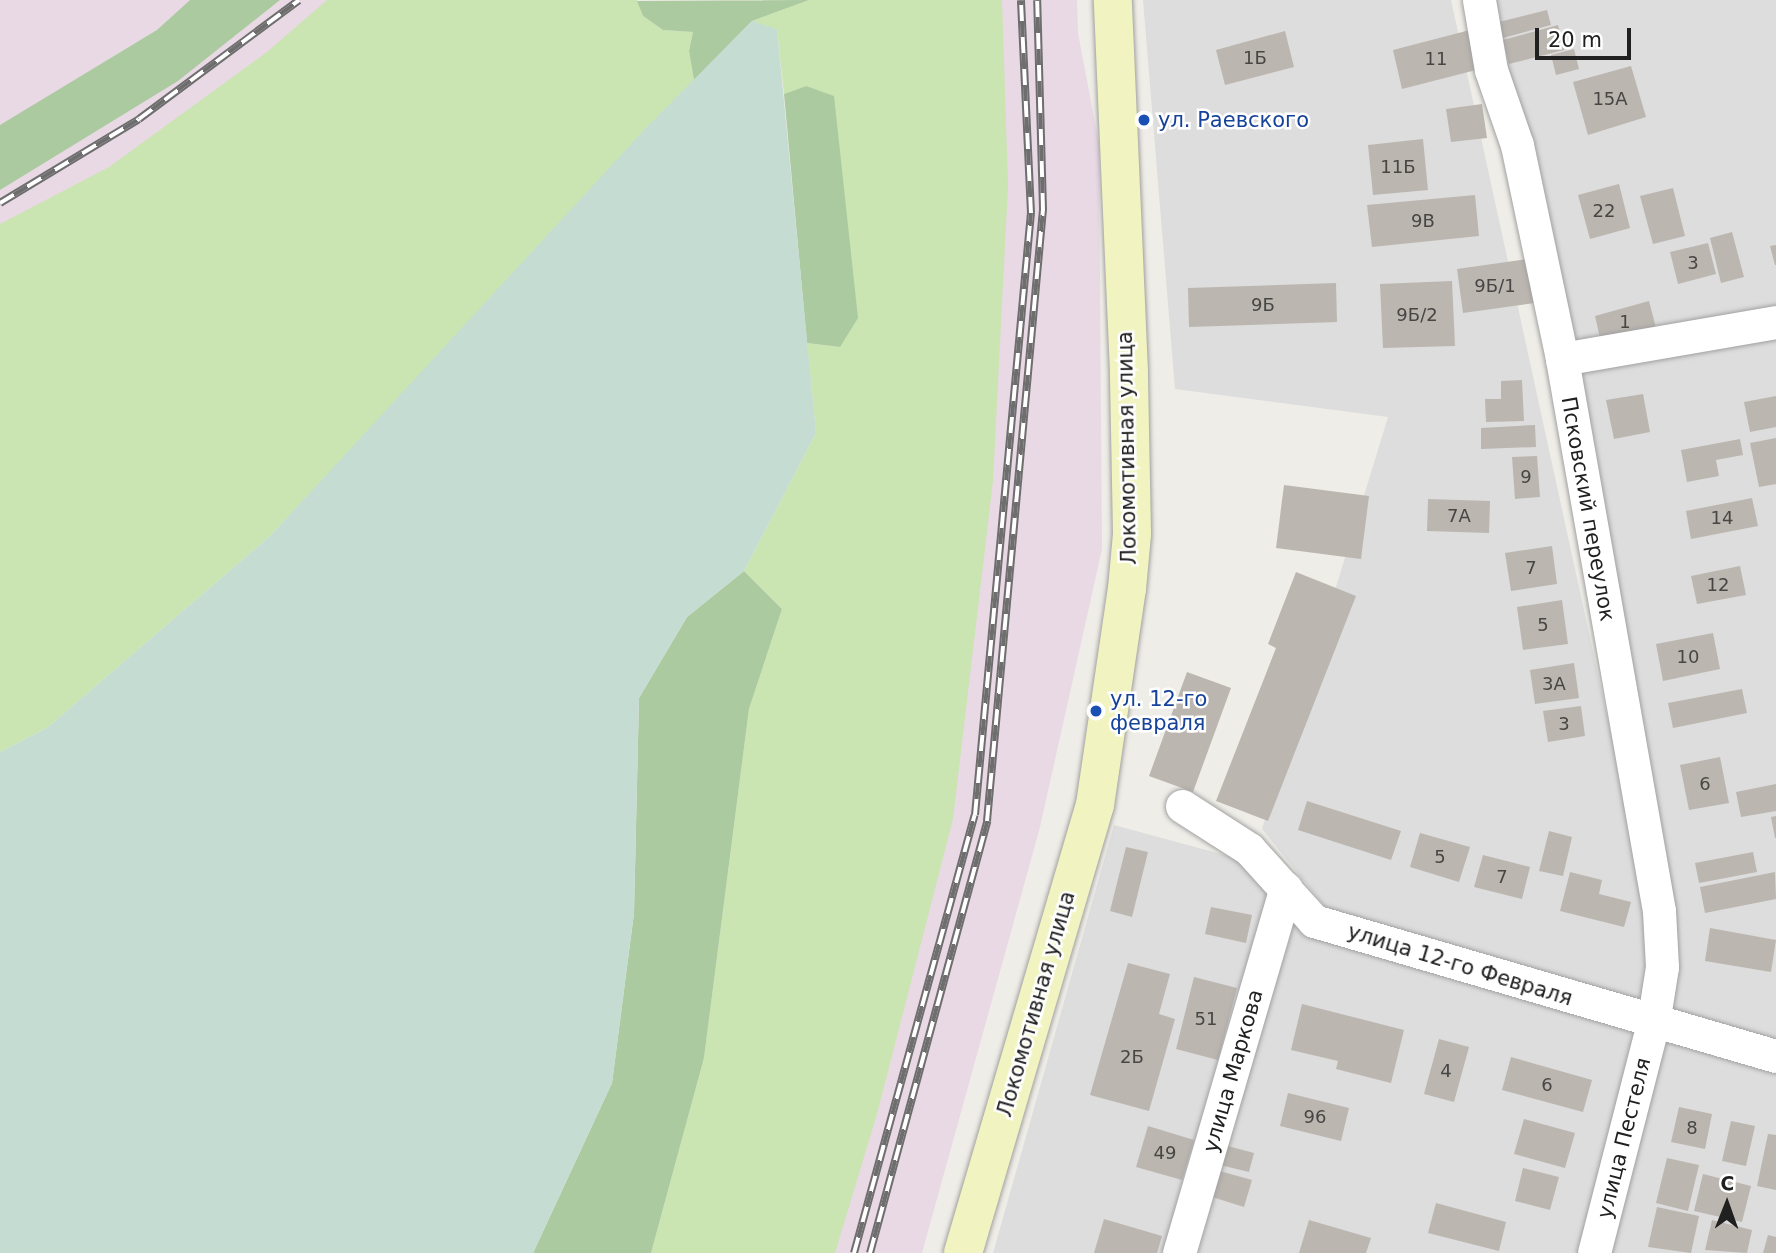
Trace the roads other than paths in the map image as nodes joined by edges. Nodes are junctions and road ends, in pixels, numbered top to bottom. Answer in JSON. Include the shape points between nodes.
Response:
{"nodes":[{"id":1,"x":1113,"y":0,"type":"edge"},
{"id":2,"x":1479,"y":0,"type":"edge"},
{"id":3,"x":1776,"y":322,"type":"edge"},
{"id":4,"x":1562,"y":359,"type":"junction"},
{"id":5,"x":1182,"y":806,"type":"dead end"},
{"id":6,"x":1286,"y":888,"type":"junction"},
{"id":7,"x":1653,"y":1023,"type":"junction"},
{"id":8,"x":1776,"y":1056,"type":"edge"},
{"id":9,"x":963,"y":1253,"type":"edge"},
{"id":10,"x":1179,"y":1253,"type":"edge"},
{"id":11,"x":1594,"y":1253,"type":"edge"}],
"edges":[{"from":1,"to":9,"type":"street","name":"Локомотивная улица","via":[[1129,372],[1132,534],[1128,589],[1095,806]]},
{"from":2,"to":4,"type":"street","name":"Псковский переулок","via":[[1491,70],[1517,145]]},
{"from":3,"to":4,"type":"street"},
{"from":4,"to":7,"type":"street","name":"Псковский переулок","via":[[1659,911],[1662,967]]},
{"from":5,"to":6,"type":"street","name":"улица 12-го Февраля","via":[[1248,849]]},
{"from":6,"to":7,"type":"street","name":"улица 12-го Февраля","via":[[1314,921]]},
{"from":6,"to":10,"type":"street","name":"улица Маркова"},
{"from":7,"to":8,"type":"street","name":"улица 12-го Февраля"},
{"from":7,"to":11,"type":"street","name":"улица Пестеля"}]}
